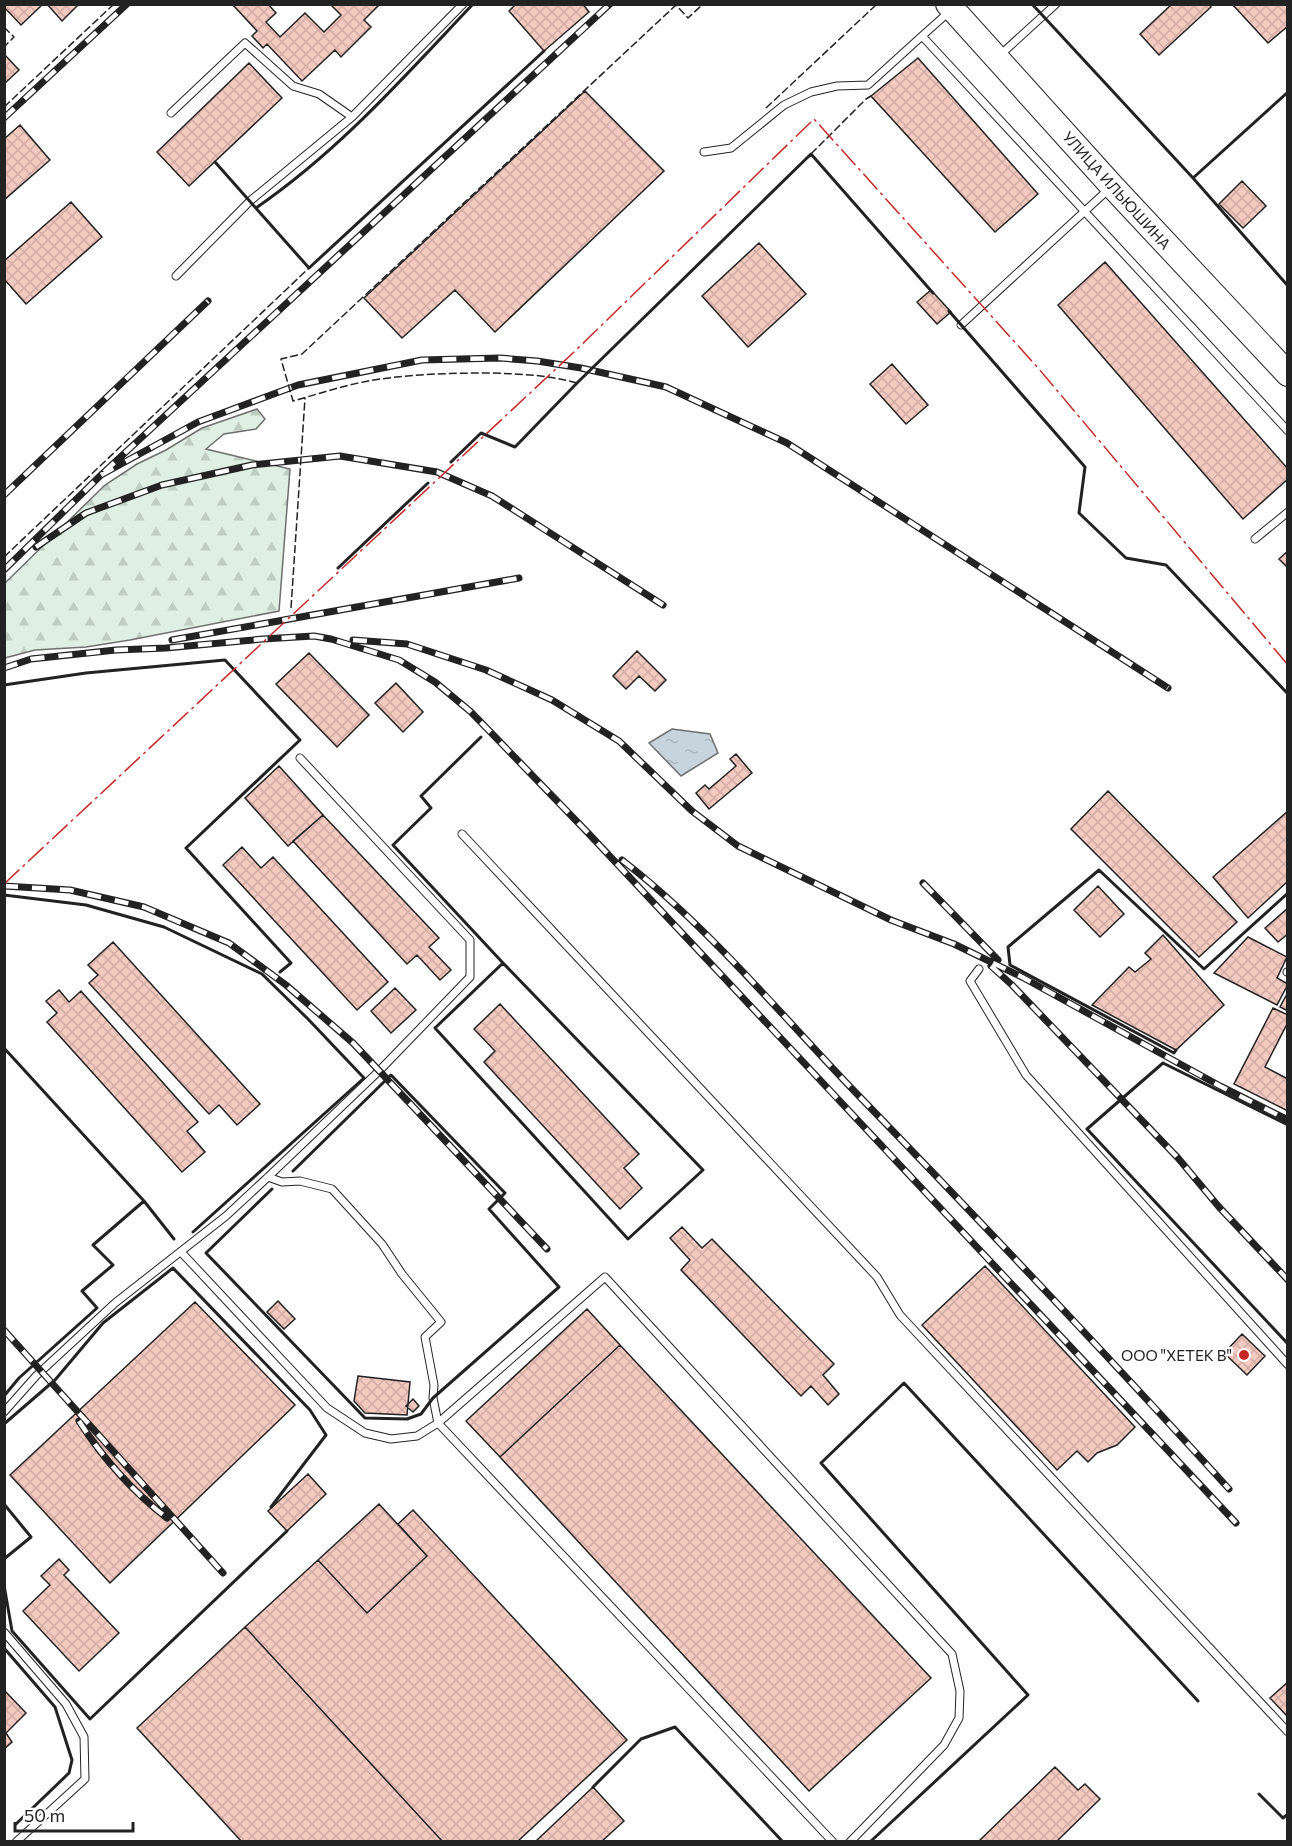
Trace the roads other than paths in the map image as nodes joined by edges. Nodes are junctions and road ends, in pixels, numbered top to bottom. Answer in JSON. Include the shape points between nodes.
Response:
{"nodes":[{"id":1,"x":462,"y":4,"type":"edge"},
{"id":2,"x":1056,"y":4,"type":"edge"},
{"id":3,"x":950,"y":7,"type":"edge"},
{"id":4,"x":922,"y":36,"type":"junction"},
{"id":5,"x":997,"y":58,"type":"junction"},
{"id":6,"x":171,"y":113,"type":"dead end"},
{"id":7,"x":352,"y":117,"type":"junction"},
{"id":8,"x":705,"y":152,"type":"dead end"},
{"id":9,"x":1112,"y":186,"type":"junction"},
{"id":10,"x":1084,"y":213,"type":"junction"},
{"id":11,"x":176,"y":276,"type":"dead end"},
{"id":12,"x":961,"y":325,"type":"dead end"},
{"id":13,"x":1287,"y":374,"type":"edge"},
{"id":14,"x":1287,"y":431,"type":"edge"},
{"id":15,"x":1287,"y":512,"type":"edge"},
{"id":16,"x":1255,"y":539,"type":"dead end"},
{"id":17,"x":300,"y":758,"type":"dead end"},
{"id":18,"x":462,"y":834,"type":"dead end"},
{"id":19,"x":979,"y":969,"type":"dead end"},
{"id":20,"x":268,"y":1177,"type":"junction"},
{"id":21,"x":181,"y":1252,"type":"junction"},
{"id":22,"x":1287,"y":1365,"type":"edge"},
{"id":23,"x":4,"y":1412,"type":"edge"},
{"id":24,"x":438,"y":1423,"type":"junction"},
{"id":25,"x":4,"y":1632,"type":"edge"},
{"id":26,"x":1287,"y":1732,"type":"edge"},
{"id":27,"x":16,"y":1842,"type":"edge"},
{"id":28,"x":833,"y":1842,"type":"edge"},
{"id":29,"x":850,"y":1842,"type":"edge"}],
"edges":[{"from":1,"to":7,"type":"lane"},
{"from":2,"to":5,"type":"lane"},
{"from":3,"to":4,"type":"lane"},
{"from":3,"to":5,"type":"highway","name":"УЛИЦА ИЛЬЮШИНА"},
{"from":4,"to":8,"type":"lane","via":[[868,85],[811,92],[784,105],[730,148]]},
{"from":4,"to":10,"type":"lane"},
{"from":5,"to":9,"type":"highway","name":"УЛИЦА ИЛЬЮШИНА"},
{"from":6,"to":7,"type":"lane","via":[[245,43],[293,86],[319,94]]},
{"from":7,"to":11,"type":"lane","via":[[250,201]]},
{"from":9,"to":10,"type":"lane"},
{"from":9,"to":13,"type":"highway","name":"УЛИЦА ИЛЬЮШИНА"},
{"from":10,"to":12,"type":"lane"},
{"from":10,"to":14,"type":"lane"},
{"from":15,"to":16,"type":"lane"},
{"from":17,"to":20,"type":"lane","via":[[470,940],[470,977]]},
{"from":18,"to":26,"type":"lane","via":[[877,1277],[900,1315]]},
{"from":19,"to":22,"type":"lane","via":[[970,981],[1026,1075]]},
{"from":20,"to":21,"type":"lane"},
{"from":20,"to":24,"type":"lane","via":[[332,1189],[382,1244],[441,1322],[425,1337]]},
{"from":21,"to":23,"type":"lane","via":[[115,1304],[36,1376]]},
{"from":21,"to":24,"type":"lane","via":[[327,1408],[365,1433],[391,1439],[417,1436]]},
{"from":24,"to":28,"type":"lane"},
{"from":24,"to":29,"type":"lane","via":[[605,1277],[952,1654],[960,1691],[959,1718],[944,1745]]},
{"from":25,"to":27,"type":"lane","via":[[66,1704],[84,1737],[85,1779]]}]}
